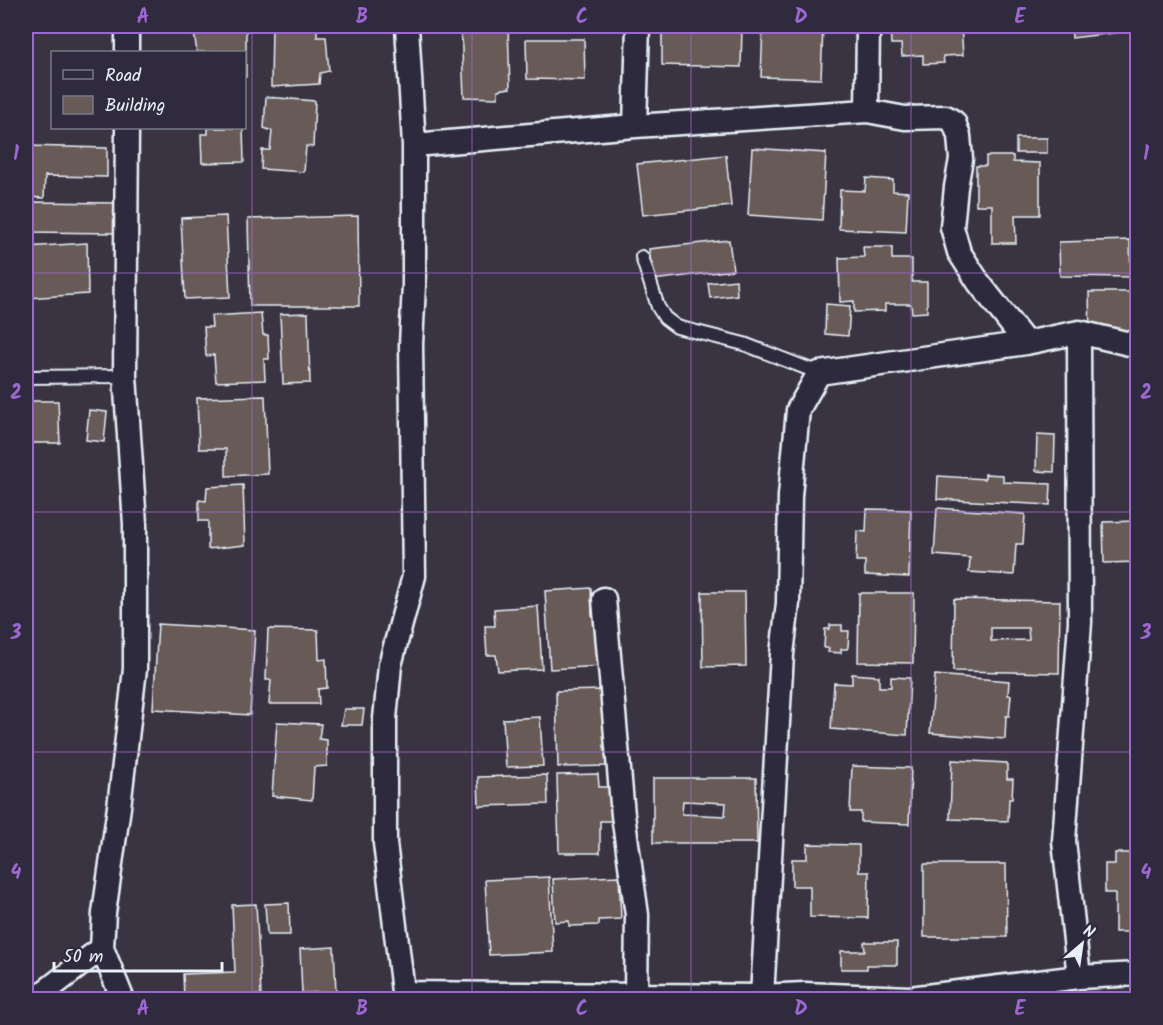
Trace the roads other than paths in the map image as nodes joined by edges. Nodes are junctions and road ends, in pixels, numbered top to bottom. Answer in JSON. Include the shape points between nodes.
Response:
{"nodes":[{"id":1,"x":126,"y":26,"type":"edge"},
{"id":2,"x":407,"y":26,"type":"edge"},
{"id":3,"x":638,"y":26,"type":"edge"},
{"id":4,"x":868,"y":26,"type":"edge"},
{"id":5,"x":127,"y":51,"type":"edge"},
{"id":6,"x":867,"y":111,"type":"junction"},
{"id":7,"x":635,"y":126,"type":"junction"},
{"id":8,"x":127,"y":129,"type":"edge"},
{"id":9,"x":414,"y":145,"type":"junction"},
{"id":10,"x":642,"y":257,"type":"dead end"},
{"id":11,"x":1079,"y":332,"type":"junction"},
{"id":12,"x":1026,"y":343,"type":"junction"},
{"id":13,"x":1137,"y":346,"type":"edge"},
{"id":14,"x":819,"y":374,"type":"junction"},
{"id":15,"x":125,"y":376,"type":"junction"},
{"id":16,"x":26,"y":377,"type":"edge"},
{"id":17,"x":604,"y":599,"type":"dead end"},
{"id":18,"x":102,"y":948,"type":"junction"},
{"id":19,"x":1137,"y":974,"type":"edge"},
{"id":20,"x":1079,"y":977,"type":"junction"},
{"id":21,"x":636,"y":995,"type":"junction"},
{"id":22,"x":404,"y":996,"type":"edge"},
{"id":23,"x":762,"y":996,"type":"junction"},
{"id":24,"x":34,"y":999,"type":"edge"},
{"id":25,"x":123,"y":999,"type":"edge"}],
"edges":[{"from":1,"to":5,"type":"street"},
{"from":2,"to":9,"type":"street"},
{"from":3,"to":7,"type":"street"},
{"from":4,"to":6,"type":"street"},
{"from":6,"to":7,"type":"street"},
{"from":6,"to":12,"type":"street","via":[[905,118],[946,117],[954,122],[961,159],[952,227],[959,252]]},
{"from":7,"to":9,"type":"street"},
{"from":8,"to":15,"type":"street"},
{"from":9,"to":22,"type":"street","via":[[414,576],[390,666],[385,719],[385,843]]},
{"from":10,"to":14,"type":"lane","via":[[658,307],[677,327],[744,344]]},
{"from":11,"to":12,"type":"street"},
{"from":11,"to":13,"type":"street"},
{"from":11,"to":20,"type":"street","via":[[1080,622],[1064,841]]},
{"from":12,"to":14,"type":"street"},
{"from":14,"to":23,"type":"street","via":[[798,410],[790,496],[788,603]]},
{"from":15,"to":16,"type":"lane"},
{"from":15,"to":18,"type":"street","via":[[135,524],[135,669]]},
{"from":17,"to":21,"type":"street","via":[[623,815],[637,915]]},
{"from":18,"to":24,"type":"street"},
{"from":18,"to":25,"type":"street"},
{"from":19,"to":20,"type":"street"},
{"from":20,"to":23,"type":"street","via":[[910,998]]},
{"from":21,"to":22,"type":"street"},
{"from":21,"to":23,"type":"street"}]}
